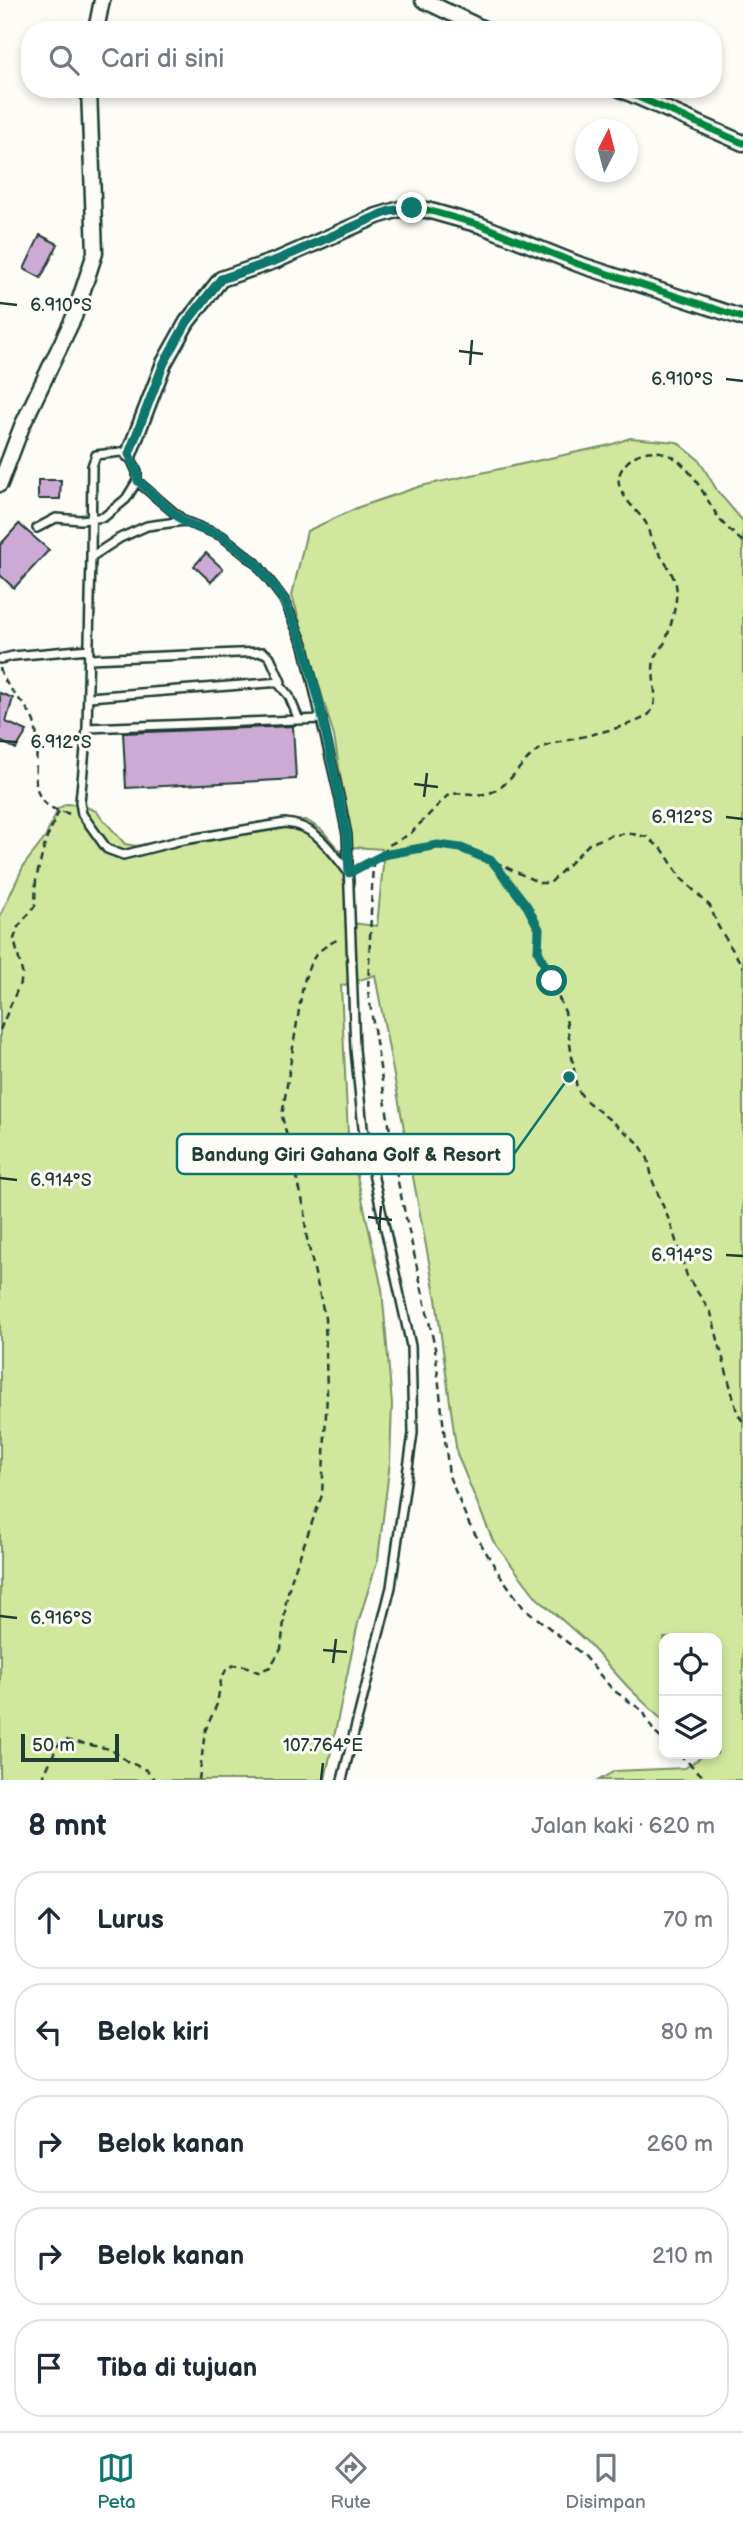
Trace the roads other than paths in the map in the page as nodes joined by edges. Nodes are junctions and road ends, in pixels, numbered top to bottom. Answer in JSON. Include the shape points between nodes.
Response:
{"nodes":[{"id":1,"x":102,"y":0,"type":"edge"},
{"id":2,"x":423,"y":0,"type":"edge"},
{"id":3,"x":98,"y":21,"type":"edge"},
{"id":4,"x":467,"y":21,"type":"edge"},
{"id":5,"x":89,"y":98,"type":"edge"},
{"id":6,"x":640,"y":98,"type":"edge"},
{"id":7,"x":743,"y":143,"type":"edge"},
{"id":8,"x":743,"y":318,"type":"edge"},
{"id":9,"x":129,"y":454,"type":"junction"},
{"id":10,"x":138,"y":481,"type":"junction"},
{"id":11,"x":0,"y":484,"type":"edge"},
{"id":12,"x":90,"y":519,"type":"junction"},
{"id":13,"x":184,"y":522,"type":"junction"},
{"id":14,"x":37,"y":528,"type":"dead end"},
{"id":15,"x":90,"y":557,"type":"junction"},
{"id":16,"x":89,"y":649,"type":"junction"},
{"id":17,"x":0,"y":659,"type":"edge"},
{"id":18,"x":89,"y":659,"type":"junction"},
{"id":19,"x":279,"y":684,"type":"junction"},
{"id":20,"x":89,"y":697,"type":"junction"},
{"id":21,"x":322,"y":719,"type":"junction"},
{"id":22,"x":299,"y":720,"type":"junction"},
{"id":23,"x":88,"y":728,"type":"junction"},
{"id":24,"x":349,"y":873,"type":"junction"},
{"id":25,"x":342,"y":1780,"type":"edge"}],
"edges":[{"from":1,"to":3,"type":"street"},
{"from":2,"to":4,"type":"street"},
{"from":5,"to":11,"type":"street","via":[[95,253],[74,317]]},
{"from":6,"to":7,"type":"street"},
{"from":8,"to":9,"type":"street","via":[[590,269],[480,225],[427,210],[400,209],[221,279],[187,322],[164,363]]},
{"from":9,"to":10,"type":"lane"},
{"from":9,"to":12,"type":"lane","via":[[101,454],[93,460]]},
{"from":10,"to":12,"type":"lane","via":[[126,499],[104,517]]},
{"from":10,"to":13,"type":"lane"},
{"from":12,"to":14,"type":"lane","via":[[56,518]]},
{"from":12,"to":15,"type":"lane"},
{"from":13,"to":15,"type":"lane","via":[[147,526]]},
{"from":13,"to":21,"type":"lane","via":[[222,536],[256,563],[284,600],[304,646]]},
{"from":15,"to":16,"type":"lane"},
{"from":16,"to":17,"type":"lane"},
{"from":16,"to":18,"type":"lane"},
{"from":18,"to":19,"type":"lane","via":[[263,652],[270,657]]},
{"from":18,"to":20,"type":"lane"},
{"from":19,"to":20,"type":"lane"},
{"from":19,"to":22,"type":"lane"},
{"from":20,"to":23,"type":"lane"},
{"from":21,"to":22,"type":"lane"},
{"from":21,"to":24,"type":"lane","via":[[347,835]]},
{"from":22,"to":23,"type":"lane"},
{"from":23,"to":24,"type":"lane","via":[[80,802],[82,814],[107,849],[123,855],[177,841],[299,824],[312,830]]},
{"from":24,"to":25,"type":"lane","via":[[355,1049],[363,1128],[411,1346],[413,1433],[391,1587]]}]}
